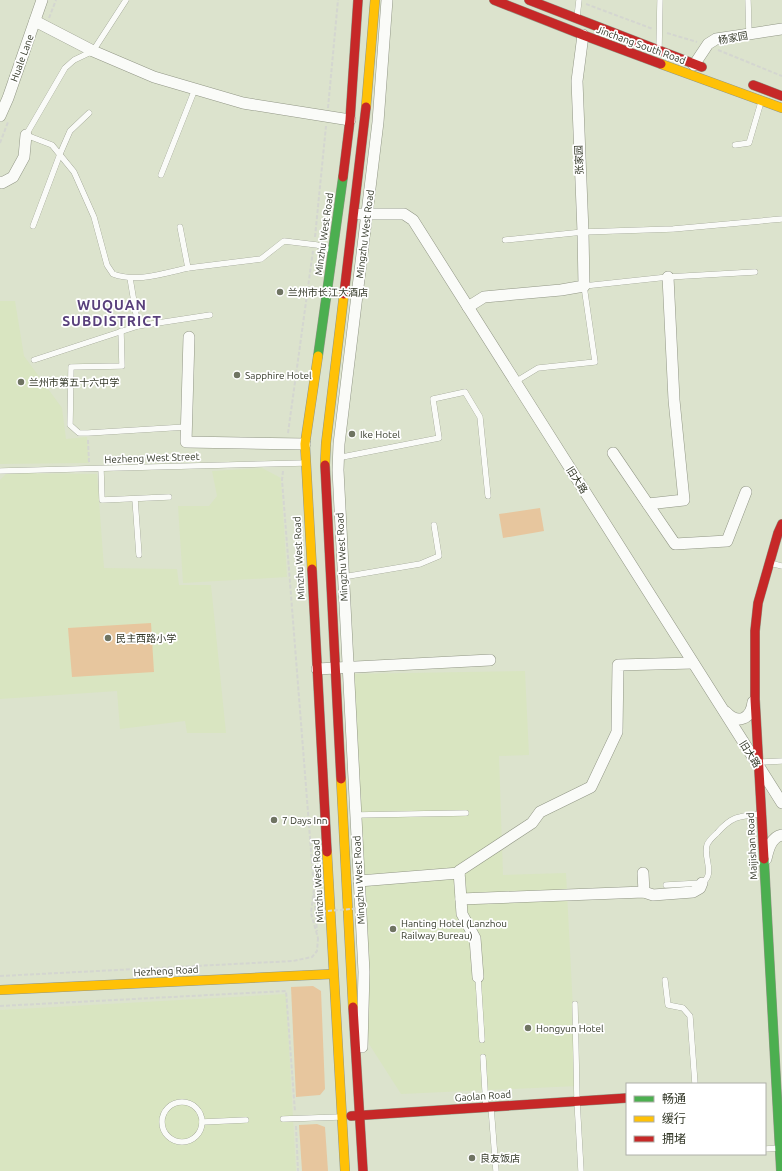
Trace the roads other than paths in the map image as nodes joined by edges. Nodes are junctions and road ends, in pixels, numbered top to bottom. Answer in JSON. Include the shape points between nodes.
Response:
{"nodes":[{"id":1,"x":42,"y":0,"type":"edge"},
{"id":2,"x":126,"y":0,"type":"edge"},
{"id":3,"x":358,"y":0,"type":"edge"},
{"id":4,"x":375,"y":0,"type":"edge"},
{"id":5,"x":387,"y":0,"type":"edge"},
{"id":6,"x":494,"y":0,"type":"edge"},
{"id":7,"x":529,"y":0,"type":"edge"},
{"id":8,"x":660,"y":0,"type":"edge"},
{"id":9,"x":748,"y":0,"type":"edge"},
{"id":10,"x":579,"y":1,"type":"edge"},
{"id":11,"x":577,"y":19,"type":"junction"},
{"id":12,"x":35,"y":21,"type":"junction"},
{"id":13,"x":782,"y":29,"type":"edge"},
{"id":14,"x":583,"y":35,"type":"junction"},
{"id":15,"x":749,"y":35,"type":"junction"},
{"id":16,"x":93,"y":51,"type":"junction"},
{"id":17,"x":659,"y":51,"type":"junction"},
{"id":18,"x":694,"y":64,"type":"junction"},
{"id":19,"x":709,"y":70,"type":"dead end"},
{"id":20,"x":746,"y":83,"type":"dead end"},
{"id":21,"x":195,"y":89,"type":"junction"},
{"id":22,"x":4,"y":96,"type":"edge"},
{"id":23,"x":782,"y":96,"type":"edge"},
{"id":24,"x":762,"y":100,"type":"junction"},
{"id":25,"x":782,"y":108,"type":"edge"},
{"id":26,"x":89,"y":113,"type":"dead end"},
{"id":27,"x":0,"y":116,"type":"edge"},
{"id":28,"x":350,"y":120,"type":"junction"},
{"id":29,"x":26,"y":136,"type":"junction"},
{"id":30,"x":735,"y":145,"type":"dead end"},
{"id":31,"x":60,"y":154,"type":"junction"},
{"id":32,"x":161,"y":175,"type":"dead end"},
{"id":33,"x":0,"y":182,"type":"edge"},
{"id":34,"x":339,"y":212,"type":"junction"},
{"id":35,"x":354,"y":214,"type":"junction"},
{"id":36,"x":367,"y":214,"type":"junction"},
{"id":37,"x":782,"y":219,"type":"edge"},
{"id":38,"x":33,"y":226,"type":"dead end"},
{"id":39,"x":180,"y":227,"type":"dead end"},
{"id":40,"x":583,"y":232,"type":"junction"},
{"id":41,"x":504,"y":240,"type":"dead end"},
{"id":42,"x":333,"y":251,"type":"junction"},
{"id":43,"x":188,"y":268,"type":"junction"},
{"id":44,"x":756,"y":272,"type":"dead end"},
{"id":45,"x":668,"y":277,"type":"junction"},
{"id":46,"x":130,"y":278,"type":"junction"},
{"id":47,"x":584,"y":286,"type":"junction"},
{"id":48,"x":468,"y":307,"type":"junction"},
{"id":49,"x":210,"y":315,"type":"dead end"},
{"id":50,"x":138,"y":326,"type":"junction"},
{"id":51,"x":121,"y":331,"type":"junction"},
{"id":52,"x":189,"y":337,"type":"dead end"},
{"id":53,"x":34,"y":360,"type":"dead end"},
{"id":54,"x":516,"y":382,"type":"junction"},
{"id":55,"x":186,"y":427,"type":"junction"},
{"id":56,"x":305,"y":444,"type":"junction"},
{"id":57,"x":613,"y":452,"type":"dead end"},
{"id":58,"x":338,"y":458,"type":"junction"},
{"id":59,"x":325,"y":462,"type":"junction"},
{"id":60,"x":305,"y":463,"type":"junction"},
{"id":61,"x":101,"y":468,"type":"junction"},
{"id":62,"x":0,"y":471,"type":"edge"},
{"id":63,"x":746,"y":492,"type":"dead end"},
{"id":64,"x":488,"y":496,"type":"dead end"},
{"id":65,"x":169,"y":497,"type":"dead end"},
{"id":66,"x":135,"y":498,"type":"junction"},
{"id":67,"x":648,"y":504,"type":"junction"},
{"id":68,"x":782,"y":524,"type":"edge"},
{"id":69,"x":434,"y":526,"type":"dead end"},
{"id":70,"x":139,"y":555,"type":"dead end"},
{"id":71,"x":770,"y":562,"type":"junction"},
{"id":72,"x":782,"y":566,"type":"edge"},
{"id":73,"x":343,"y":577,"type":"junction"},
{"id":74,"x":490,"y":660,"type":"dead end"},
{"id":75,"x":692,"y":663,"type":"junction"},
{"id":76,"x":348,"y":668,"type":"junction"},
{"id":77,"x":317,"y":669,"type":"junction"},
{"id":78,"x":335,"y":669,"type":"junction"},
{"id":79,"x":755,"y":678,"type":"junction"},
{"id":80,"x":719,"y":704,"type":"junction"},
{"id":81,"x":782,"y":761,"type":"edge"},
{"id":82,"x":758,"y":764,"type":"junction"},
{"id":83,"x":782,"y":803,"type":"edge"},
{"id":84,"x":466,"y":813,"type":"dead end"},
{"id":85,"x":761,"y":814,"type":"junction"},
{"id":86,"x":355,"y":816,"type":"junction"},
{"id":87,"x":782,"y":834,"type":"edge"},
{"id":88,"x":643,"y":872,"type":"dead end"},
{"id":89,"x":459,"y":874,"type":"junction"},
{"id":90,"x":359,"y":881,"type":"junction"},
{"id":91,"x":765,"y":882,"type":"junction"},
{"id":92,"x":702,"y":883,"type":"junction"},
{"id":93,"x":666,"y":886,"type":"dead end"},
{"id":94,"x":644,"y":892,"type":"junction"},
{"id":95,"x":461,"y":899,"type":"junction"},
{"id":96,"x":333,"y":974,"type":"junction"},
{"id":97,"x":478,"y":977,"type":"joint"},
{"id":98,"x":665,"y":980,"type":"dead end"},
{"id":99,"x":0,"y":990,"type":"edge"},
{"id":100,"x":575,"y":1004,"type":"dead end"},
{"id":101,"x":482,"y":1040,"type":"dead end"},
{"id":102,"x":483,"y":1058,"type":"dead end"},
{"id":103,"x":695,"y":1083,"type":"edge"},
{"id":104,"x":779,"y":1087,"type":"edge"},
{"id":105,"x":766,"y":1088,"type":"edge"},
{"id":106,"x":626,"y":1098,"type":"edge"},
{"id":107,"x":576,"y":1101,"type":"junction"},
{"id":108,"x":489,"y":1107,"type":"junction"},
{"id":109,"x":360,"y":1115,"type":"junction"},
{"id":110,"x":341,"y":1116,"type":"junction"},
{"id":111,"x":283,"y":1119,"type":"dead end"},
{"id":112,"x":246,"y":1120,"type":"dead end"},
{"id":113,"x":202,"y":1122,"type":"junction"},
{"id":114,"x":781,"y":1143,"type":"edge"},
{"id":115,"x":766,"y":1149,"type":"edge"},
{"id":116,"x":345,"y":1171,"type":"edge"},
{"id":117,"x":363,"y":1171,"type":"edge"},
{"id":118,"x":370,"y":1171,"type":"edge"},
{"id":119,"x":496,"y":1171,"type":"edge"},
{"id":120,"x":581,"y":1171,"type":"edge"},
{"id":121,"x":781,"y":1171,"type":"edge"}],
"edges":[{"from":1,"to":12,"type":"street","name":"Huale Lane"},
{"from":2,"to":16,"type":"lane"},
{"from":3,"to":28,"type":"main road","name":"Minzhu West Road"},
{"from":4,"to":35,"type":"main road","via":[[366,121]]},
{"from":5,"to":36,"type":"street","name":"Mingzhu West Road","via":[[378,122]]},
{"from":6,"to":14,"type":"main road","name":"Jinchang South Road"},
{"from":7,"to":11,"type":"main road","name":"Jinchang South Road"},
{"from":8,"to":17,"type":"lane"},
{"from":9,"to":15,"type":"lane"},
{"from":10,"to":11,"type":"lane"},
{"from":11,"to":17,"type":"main road","name":"Jinchang South Road"},
{"from":12,"to":16,"type":"street"},
{"from":12,"to":22,"type":"street","name":"Huale Lane"},
{"from":13,"to":15,"type":"street","name":"杨家园"},
{"from":14,"to":24,"type":"main road","name":"Jinchang South Road"},
{"from":14,"to":40,"type":"street","name":"张家园","via":[[577,81]]},
{"from":15,"to":18,"type":"street","name":"杨家园","via":[[716,39],[707,45]]},
{"from":16,"to":21,"type":"street","via":[[154,77]]},
{"from":16,"to":29,"type":"lane","via":[[74,60],[65,68]]},
{"from":17,"to":18,"type":"main road","name":"Jinchang South Road"},
{"from":18,"to":19,"type":"main road","name":"Jinchang South Road"},
{"from":20,"to":23,"type":"main road"},
{"from":21,"to":28,"type":"street","via":[[243,103]]},
{"from":21,"to":32,"type":"lane"},
{"from":22,"to":27,"type":"street","name":"Huale Lane"},
{"from":24,"to":25,"type":"main road","name":"Jinchang South Road"},
{"from":24,"to":30,"type":"lane","via":[[749,143]]},
{"from":26,"to":31,"type":"lane","via":[[70,131]]},
{"from":28,"to":34,"type":"main road","name":"Minzhu West Road"},
{"from":29,"to":31,"type":"lane","via":[[52,145]]},
{"from":29,"to":33,"type":"street","via":[[24,157],[13,178]]},
{"from":31,"to":38,"type":"lane"},
{"from":31,"to":46,"type":"lane","via":[[74,172],[94,217],[107,265],[112,274]]},
{"from":34,"to":35,"type":"street","name":"旧大路"},
{"from":34,"to":42,"type":"main road","name":"Minzhu West Road"},
{"from":35,"to":36,"type":"street","name":"旧大路"},
{"from":35,"to":59,"type":"main road"},
{"from":36,"to":48,"type":"street","name":"旧大路","via":[[404,214],[413,220]]},
{"from":36,"to":58,"type":"street","name":"Mingzhu West Road"},
{"from":37,"to":40,"type":"lane","via":[[673,229]]},
{"from":39,"to":43,"type":"lane"},
{"from":40,"to":41,"type":"lane"},
{"from":40,"to":47,"type":"street","name":"张家园"},
{"from":42,"to":43,"type":"lane","via":[[317,245],[284,242],[261,258]]},
{"from":42,"to":56,"type":"main road","name":"Minzhu West Road"},
{"from":43,"to":46,"type":"lane"},
{"from":44,"to":45,"type":"lane"},
{"from":45,"to":47,"type":"lane"},
{"from":45,"to":67,"type":"street","via":[[674,400],[684,500]]},
{"from":46,"to":50,"type":"lane"},
{"from":47,"to":48,"type":"street","via":[[484,297]]},
{"from":47,"to":54,"type":"lane","name":"张家园","via":[[595,362],[538,368]]},
{"from":48,"to":54,"type":"street","name":"旧大路"},
{"from":49,"to":50,"type":"lane"},
{"from":50,"to":51,"type":"lane"},
{"from":51,"to":53,"type":"lane"},
{"from":51,"to":55,"type":"lane","via":[[122,366],[71,367],[70,425],[79,432],[88,433]]},
{"from":52,"to":55,"type":"street"},
{"from":54,"to":75,"type":"street","name":"旧大路"},
{"from":55,"to":56,"type":"street","via":[[186,442]]},
{"from":56,"to":60,"type":"main road","name":"Minzhu West Road"},
{"from":57,"to":67,"type":"street"},
{"from":58,"to":59,"type":"lane"},
{"from":58,"to":64,"type":"lane","via":[[439,438],[433,399],[465,392],[480,417]]},
{"from":58,"to":73,"type":"street","name":"Mingzhu West Road"},
{"from":59,"to":78,"type":"main road"},
{"from":60,"to":61,"type":"lane","name":"Hezheng West Street"},
{"from":60,"to":77,"type":"main road","name":"Minzhu West Road"},
{"from":61,"to":62,"type":"lane","name":"Hezheng West Street"},
{"from":61,"to":66,"type":"lane","via":[[102,500]]},
{"from":63,"to":67,"type":"street","via":[[727,541],[675,544]]},
{"from":65,"to":66,"type":"lane"},
{"from":66,"to":70,"type":"lane"},
{"from":68,"to":71,"type":"main road","name":"Maijishan Road"},
{"from":69,"to":73,"type":"lane","via":[[439,556],[420,564]]},
{"from":71,"to":72,"type":"lane"},
{"from":71,"to":79,"type":"main road","name":"Maijishan Road","via":[[758,603]]},
{"from":73,"to":76,"type":"street","name":"Mingzhu West Road"},
{"from":74,"to":76,"type":"street"},
{"from":75,"to":80,"type":"street","name":"旧大路"},
{"from":75,"to":89,"type":"street","via":[[618,665],[617,732],[591,786],[540,812],[532,823],[459,871]]},
{"from":76,"to":78,"type":"street"},
{"from":76,"to":86,"type":"street","name":"Mingzhu West Road"},
{"from":77,"to":78,"type":"street"},
{"from":77,"to":96,"type":"main road","name":"Minzhu West Road"},
{"from":78,"to":109,"type":"main road"},
{"from":79,"to":80,"type":"street","via":[[752,707],[750,714],[745,718],[732,718]]},
{"from":79,"to":82,"type":"main road","name":"Maijishan Road"},
{"from":80,"to":82,"type":"street","name":"旧大路"},
{"from":81,"to":82,"type":"lane"},
{"from":82,"to":83,"type":"street","name":"旧大路"},
{"from":82,"to":85,"type":"main road","name":"Maijishan Road"},
{"from":84,"to":86,"type":"lane"},
{"from":85,"to":91,"type":"main road","name":"Maijishan Road"},
{"from":85,"to":92,"type":"lane","via":[[740,816],[726,822],[706,847],[709,875]]},
{"from":86,"to":90,"type":"street","name":"Mingzhu West Road"},
{"from":87,"to":91,"type":"street","via":[[773,840],[770,846],[766,859]]},
{"from":88,"to":94,"type":"street"},
{"from":89,"to":90,"type":"street"},
{"from":89,"to":95,"type":"street"},
{"from":90,"to":109,"type":"street","name":"Mingzhu West Road","via":[[364,972]]},
{"from":91,"to":104,"type":"main road","name":"Maijishan Road"},
{"from":92,"to":93,"type":"lane"},
{"from":92,"to":94,"type":"street","via":[[700,888],[693,892],[653,895]]},
{"from":94,"to":95,"type":"street"},
{"from":95,"to":97,"type":"street","via":[[462,914],[475,938]]},
{"from":96,"to":99,"type":"main road","name":"Hezheng Road"},
{"from":96,"to":110,"type":"main road","name":"Minzhu West Road"},
{"from":97,"to":101,"type":"lane"},
{"from":98,"to":103,"type":"lane","via":[[668,1005],[683,1008],[690,1016]]},
{"from":100,"to":107,"type":"lane"},
{"from":102,"to":108,"type":"lane"},
{"from":104,"to":105,"type":"main road"},
{"from":104,"to":114,"type":"main road","name":"Maijishan Road"},
{"from":106,"to":107,"type":"main road","name":"Gaolan Road"},
{"from":107,"to":108,"type":"main road","name":"Gaolan Road"},
{"from":107,"to":120,"type":"lane"},
{"from":108,"to":109,"type":"main road","name":"Gaolan Road"},
{"from":108,"to":119,"type":"lane"},
{"from":109,"to":110,"type":"main road","name":"Gaolan Road"},
{"from":109,"to":117,"type":"main road"},
{"from":109,"to":118,"type":"street","name":"Mingzhu West Road"},
{"from":110,"to":111,"type":"lane"},
{"from":110,"to":116,"type":"main road","name":"Minzhu West Road"},
{"from":112,"to":113,"type":"lane"},
{"from":113,"to":113,"type":"lane","via":[[196,1107],[181,1102],[167,1108],[161,1122],[168,1137],[182,1142],[190,1141],[196,1136],[201,1130]]},
{"from":114,"to":115,"type":"lane"},
{"from":114,"to":121,"type":"main road","name":"Maijishan Road"}]}
